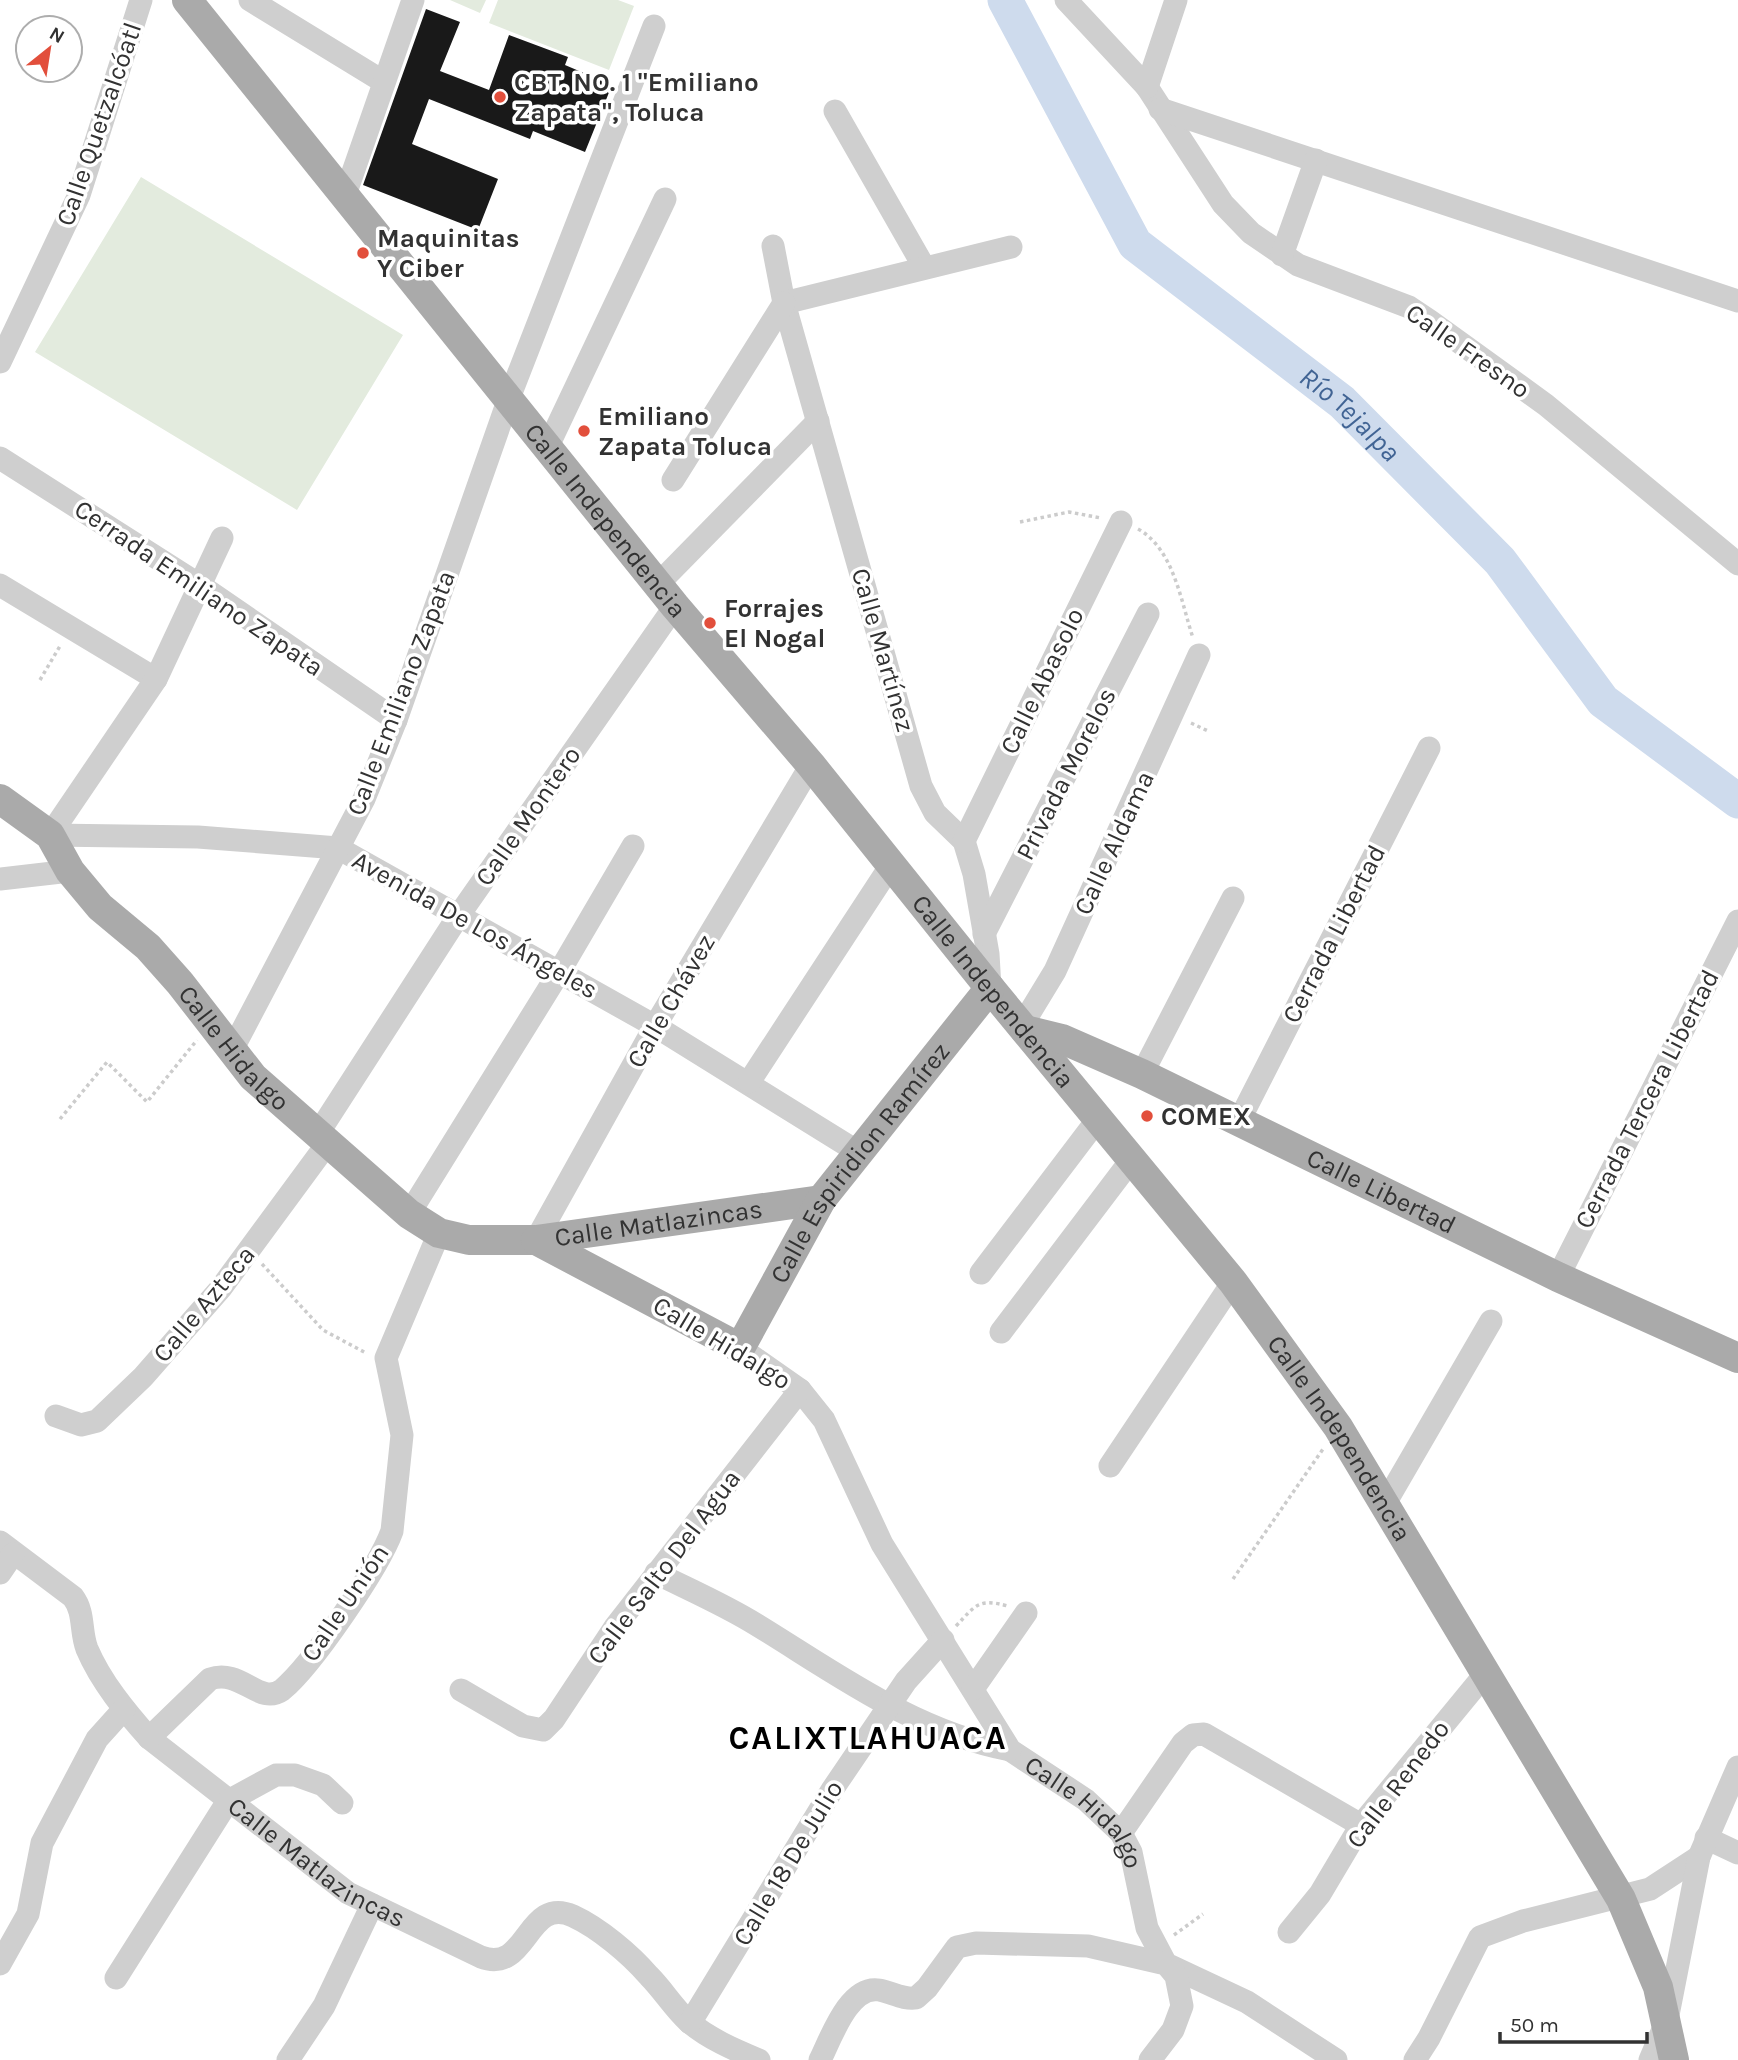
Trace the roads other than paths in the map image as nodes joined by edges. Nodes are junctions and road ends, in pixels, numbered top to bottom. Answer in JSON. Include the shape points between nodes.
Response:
{"nodes":[{"id":1,"x":141,"y":0,"type":"edge"},
{"id":2,"x":187,"y":0,"type":"edge"},
{"id":3,"x":250,"y":0,"type":"edge"},
{"id":4,"x":414,"y":0,"type":"edge"},
{"id":5,"x":1066,"y":0,"type":"edge"},
{"id":6,"x":1176,"y":0,"type":"edge"},
{"id":7,"x":654,"y":26,"type":"dead end"},
{"id":8,"x":384,"y":82,"type":"junction"},
{"id":9,"x":1147,"y":87,"type":"junction"},
{"id":10,"x":1160,"y":109,"type":"junction"},
{"id":11,"x":835,"y":110,"type":"dead end"},
{"id":12,"x":1316,"y":160,"type":"junction"},
{"id":13,"x":345,"y":195,"type":"junction"},
{"id":14,"x":664,"y":199,"type":"dead end"},
{"id":15,"x":773,"y":246,"type":"dead end"},
{"id":16,"x":1011,"y":247,"type":"dead end"},
{"id":17,"x":1282,"y":255,"type":"junction"},
{"id":18,"x":924,"y":267,"type":"junction"},
{"id":19,"x":1738,"y":301,"type":"edge"},
{"id":20,"x":784,"y":303,"type":"junction"},
{"id":21,"x":0,"y":362,"type":"edge"},
{"id":22,"x":509,"y":398,"type":"junction"},
{"id":23,"x":818,"y":421,"type":"junction"},
{"id":24,"x":548,"y":446,"type":"junction"},
{"id":25,"x":0,"y":458,"type":"edge"},
{"id":26,"x":673,"y":480,"type":"dead end"},
{"id":27,"x":1121,"y":522,"type":"road end"},
{"id":28,"x":222,"y":538,"type":"dead end"},
{"id":29,"x":1738,"y":564,"type":"edge"},
{"id":30,"x":0,"y":585,"type":"edge"},
{"id":31,"x":201,"y":586,"type":"junction"},
{"id":32,"x":667,"y":594,"type":"junction"},
{"id":33,"x":1148,"y":614,"type":"dead end"},
{"id":34,"x":1199,"y":655,"type":"road end"},
{"id":35,"x":156,"y":680,"type":"junction"},
{"id":36,"x":396,"y":720,"type":"junction"},
{"id":37,"x":1429,"y":748,"type":"dead end"},
{"id":38,"x":811,"y":765,"type":"junction"},
{"id":39,"x":0,"y":799,"type":"edge"},
{"id":40,"x":50,"y":835,"type":"junction"},
{"id":41,"x":964,"y":841,"type":"junction"},
{"id":42,"x":633,"y":846,"type":"dead end"},
{"id":43,"x":338,"y":848,"type":"junction"},
{"id":44,"x":891,"y":866,"type":"junction"},
{"id":45,"x":71,"y":871,"type":"junction"},
{"id":46,"x":0,"y":879,"type":"edge"},
{"id":47,"x":1233,"y":898,"type":"dead end"},
{"id":48,"x":459,"y":915,"type":"junction"},
{"id":49,"x":1738,"y":921,"type":"edge"},
{"id":50,"x":984,"y":934,"type":"junction"},
{"id":51,"x":558,"y":974,"type":"junction"},
{"id":52,"x":989,"y":988,"type":"junction"},
{"id":53,"x":655,"y":1026,"type":"junction"},
{"id":54,"x":1023,"y":1028,"type":"junction"},
{"id":55,"x":231,"y":1052,"type":"junction"},
{"id":56,"x":1142,"y":1074,"type":"junction"},
{"id":57,"x":749,"y":1082,"type":"junction"},
{"id":58,"x":1098,"y":1119,"type":"junction"},
{"id":59,"x":1239,"y":1121,"type":"junction"},
{"id":60,"x":322,"y":1140,"type":"junction"},
{"id":61,"x":858,"y":1152,"type":"junction"},
{"id":62,"x":1132,"y":1159,"type":"junction"},
{"id":63,"x":821,"y":1200,"type":"junction"},
{"id":64,"x":409,"y":1214,"type":"junction"},
{"id":65,"x":439,"y":1233,"type":"junction"},
{"id":66,"x":536,"y":1240,"type":"junction"},
{"id":67,"x":981,"y":1273,"type":"dead end"},
{"id":68,"x":1558,"y":1278,"type":"junction"},
{"id":69,"x":1233,"y":1282,"type":"junction"},
{"id":70,"x":1491,"y":1321,"type":"dead end"},
{"id":71,"x":1001,"y":1332,"type":"dead end"},
{"id":72,"x":740,"y":1348,"type":"junction"},
{"id":73,"x":1738,"y":1358,"type":"edge"},
{"id":74,"x":800,"y":1390,"type":"junction"},
{"id":75,"x":56,"y":1416,"type":"dead end"},
{"id":76,"x":1110,"y":1466,"type":"dead end"},
{"id":77,"x":1383,"y":1507,"type":"junction"},
{"id":78,"x":4,"y":1556,"type":"edge"},
{"id":79,"x":656,"y":1573,"type":"junction"},
{"id":80,"x":1026,"y":1613,"type":"road end"},
{"id":81,"x":943,"y":1640,"type":"junction"},
{"id":82,"x":1486,"y":1673,"type":"junction"},
{"id":83,"x":973,"y":1689,"type":"junction"},
{"id":84,"x":461,"y":1690,"type":"dead end"},
{"id":85,"x":889,"y":1705,"type":"junction"},
{"id":86,"x":124,"y":1709,"type":"junction"},
{"id":87,"x":149,"y":1738,"type":"junction"},
{"id":88,"x":1010,"y":1750,"type":"junction"},
{"id":89,"x":1738,"y":1767,"type":"edge"},
{"id":90,"x":228,"y":1801,"type":"junction"},
{"id":91,"x":342,"y":1803,"type":"dead end"},
{"id":92,"x":1361,"y":1825,"type":"junction"},
{"id":93,"x":1121,"y":1833,"type":"junction"},
{"id":94,"x":1702,"y":1847,"type":"junction"},
{"id":95,"x":1738,"y":1853,"type":"edge"},
{"id":96,"x":1621,"y":1899,"type":"junction"},
{"id":97,"x":372,"y":1905,"type":"junction"},
{"id":98,"x":1289,"y":1932,"type":"dead end"},
{"id":99,"x":1161,"y":1956,"type":"junction"},
{"id":100,"x":0,"y":1964,"type":"edge"},
{"id":101,"x":116,"y":1978,"type":"dead end"},
{"id":102,"x":1667,"y":2020,"type":"junction"},
{"id":103,"x":690,"y":2023,"type":"junction"},
{"id":104,"x":288,"y":2060,"type":"edge"},
{"id":105,"x":758,"y":2060,"type":"edge"},
{"id":106,"x":820,"y":2060,"type":"edge"},
{"id":107,"x":1150,"y":2060,"type":"edge"},
{"id":108,"x":1336,"y":2060,"type":"edge"},
{"id":109,"x":1415,"y":2060,"type":"edge"},
{"id":110,"x":1650,"y":2060,"type":"edge"},
{"id":111,"x":1674,"y":2060,"type":"edge"}],
"edges":[{"from":1,"to":21,"type":"street","name":"Calle Quetzalcóatl","via":[[79,195]]},
{"from":2,"to":13,"type":"main road","name":"Calle Independencia"},
{"from":3,"to":8,"type":"street"},
{"from":4,"to":8,"type":"street"},
{"from":5,"to":9,"type":"street","name":"Calle Fresno"},
{"from":6,"to":9,"type":"street"},
{"from":7,"to":22,"type":"street","name":"Calle Emiliano Zapata"},
{"from":8,"to":13,"type":"street"},
{"from":9,"to":10,"type":"street","name":"Calle Fresno"},
{"from":10,"to":12,"type":"street"},
{"from":10,"to":17,"type":"street","name":"Calle Fresno","via":[[1223,204],[1251,233]]},
{"from":11,"to":18,"type":"street"},
{"from":12,"to":17,"type":"street"},
{"from":12,"to":19,"type":"street"},
{"from":13,"to":22,"type":"main road","name":"Calle Independencia"},
{"from":14,"to":24,"type":"street"},
{"from":15,"to":20,"type":"street","name":"Calle Martínez"},
{"from":16,"to":18,"type":"street"},
{"from":17,"to":29,"type":"street","name":"Calle Fresno","via":[[1409,307],[1430,321],[1546,405]]},
{"from":18,"to":20,"type":"street"},
{"from":20,"to":23,"type":"street","name":"Calle Martínez"},
{"from":20,"to":26,"type":"street"},
{"from":22,"to":24,"type":"main road","name":"Calle Independencia"},
{"from":22,"to":36,"type":"street","name":"Calle Emiliano Zapata"},
{"from":23,"to":32,"type":"street","name":"Calle Montero"},
{"from":23,"to":41,"type":"street","name":"Calle Martínez","via":[[921,786],[935,813]]},
{"from":24,"to":32,"type":"main road","name":"Calle Independencia"},
{"from":25,"to":31,"type":"street","name":"Cerrada Emiliano Zapata"},
{"from":27,"to":41,"type":"street","name":"Calle Abasolo"},
{"from":28,"to":31,"type":"street"},
{"from":30,"to":35,"type":"street"},
{"from":31,"to":35,"type":"street"},
{"from":31,"to":36,"type":"street","name":"Cerrada Emiliano Zapata"},
{"from":32,"to":38,"type":"main road","name":"Calle Independencia"},
{"from":32,"to":48,"type":"street","name":"Calle Montero"},
{"from":33,"to":50,"type":"street","name":"Privada Morelos"},
{"from":34,"to":54,"type":"street","name":"Calle Aldama","via":[[1055,971]]},
{"from":35,"to":40,"type":"street"},
{"from":36,"to":43,"type":"street","name":"Calle Emiliano Zapata"},
{"from":37,"to":59,"type":"street","name":"Cerrada Libertad"},
{"from":38,"to":44,"type":"main road","name":"Calle Independencia"},
{"from":38,"to":53,"type":"street","name":"Calle Chávez"},
{"from":39,"to":40,"type":"main road"},
{"from":40,"to":43,"type":"street","name":"Avenida De Los Ángeles","via":[[198,837]]},
{"from":40,"to":45,"type":"main road","name":"Calle Hidalgo"},
{"from":41,"to":50,"type":"street","name":"Calle Martínez"},
{"from":42,"to":51,"type":"street"},
{"from":43,"to":48,"type":"street","name":"Avenida De Los Ángeles"},
{"from":43,"to":55,"type":"street","name":"Calle Emiliano Zapata"},
{"from":44,"to":52,"type":"main road","name":"Calle Independencia"},
{"from":44,"to":57,"type":"street"},
{"from":45,"to":46,"type":"street"},
{"from":45,"to":55,"type":"main road","name":"Calle Hidalgo","via":[[100,907],[148,947]]},
{"from":47,"to":56,"type":"street"},
{"from":48,"to":51,"type":"street","name":"Avenida De Los Ángeles"},
{"from":48,"to":60,"type":"street","name":"Calle Montero"},
{"from":49,"to":68,"type":"street","name":"Cerrada Tercera Libertad"},
{"from":50,"to":52,"type":"street","name":"Calle Martínez"},
{"from":51,"to":53,"type":"street","name":"Avenida De Los Ángeles"},
{"from":51,"to":64,"type":"street"},
{"from":52,"to":54,"type":"main road","name":"Calle Independencia"},
{"from":52,"to":61,"type":"main road","name":"Calle Espiridion Ramírez"},
{"from":53,"to":57,"type":"street","name":"Avenida De Los Ángeles"},
{"from":53,"to":66,"type":"street","name":"Calle Chávez"},
{"from":54,"to":56,"type":"main road","name":"Calle Libertad","via":[[1062,1039]]},
{"from":54,"to":58,"type":"main road","name":"Calle Independencia"},
{"from":55,"to":60,"type":"main road","name":"Calle Hidalgo"},
{"from":56,"to":59,"type":"main road","name":"Calle Libertad"},
{"from":57,"to":61,"type":"street","name":"Avenida De Los Ángeles"},
{"from":58,"to":62,"type":"main road","name":"Calle Independencia"},
{"from":58,"to":67,"type":"street"},
{"from":59,"to":68,"type":"main road","name":"Calle Libertad"},
{"from":60,"to":64,"type":"main road","name":"Calle Hidalgo"},
{"from":60,"to":75,"type":"street","name":"Calle Azteca","via":[[251,1248],[176,1342],[97,1422],[81,1425]]},
{"from":61,"to":63,"type":"main road","name":"Calle Espiridion Ramírez"},
{"from":62,"to":69,"type":"main road","name":"Calle Independencia"},
{"from":62,"to":71,"type":"street"},
{"from":63,"to":66,"type":"main road","name":"Calle Matlazincas"},
{"from":63,"to":72,"type":"main road","name":"Calle Espiridion Ramírez"},
{"from":64,"to":65,"type":"main road","name":"Calle Hidalgo"},
{"from":65,"to":66,"type":"main road","name":"Calle Hidalgo","via":[[469,1240]]},
{"from":65,"to":87,"type":"street","name":"Calle Unión","via":[[386,1358],[402,1435],[392,1531],[374,1567],[282,1690],[266,1695],[232,1676],[211,1679]]},
{"from":66,"to":72,"type":"main road","name":"Calle Hidalgo"},
{"from":68,"to":73,"type":"main road","name":"Calle Libertad"},
{"from":69,"to":76,"type":"street"},
{"from":69,"to":77,"type":"main road","name":"Calle Independencia","via":[[1338,1427]]},
{"from":70,"to":77,"type":"street"},
{"from":72,"to":74,"type":"street","name":"Calle Hidalgo"},
{"from":74,"to":79,"type":"street","name":"Calle Salto Del Agua"},
{"from":74,"to":81,"type":"street","name":"Calle Hidalgo","via":[[824,1420],[883,1544]]},
{"from":77,"to":82,"type":"main road","name":"Calle Independencia"},
{"from":78,"to":86,"type":"street","name":"Calle Matlazincas","via":[[68,1593],[79,1605],[88,1651]]},
{"from":79,"to":84,"type":"street","name":"Calle Salto Del Agua","via":[[543,1730],[523,1726]]},
{"from":79,"to":85,"type":"street","via":[[756,1624]]},
{"from":80,"to":83,"type":"street"},
{"from":81,"to":83,"type":"street","name":"Calle Hidalgo"},
{"from":81,"to":85,"type":"street","name":"Calle 18 De Julio","via":[[916,1667]]},
{"from":82,"to":92,"type":"street","name":"Calle Renedo"},
{"from":82,"to":96,"type":"main road","name":"Calle Independencia"},
{"from":83,"to":88,"type":"street","name":"Calle Hidalgo"},
{"from":85,"to":88,"type":"street","via":[[951,1735]]},
{"from":85,"to":103,"type":"street","name":"Calle 18 De Julio","via":[[809,1825]]},
{"from":86,"to":87,"type":"street","name":"Calle Matlazincas"},
{"from":86,"to":100,"type":"street","via":[[97,1739],[42,1843],[28,1914]]},
{"from":87,"to":90,"type":"street","name":"Calle Matlazincas"},
{"from":88,"to":93,"type":"street","name":"Calle Hidalgo","via":[[1086,1800]]},
{"from":89,"to":94,"type":"street"},
{"from":90,"to":91,"type":"street","via":[[276,1775],[295,1775],[323,1785]]},
{"from":90,"to":97,"type":"street","name":"Calle Matlazincas","via":[[314,1870]]},
{"from":90,"to":101,"type":"street"},
{"from":92,"to":93,"type":"street","via":[[1204,1734],[1183,1743]]},
{"from":92,"to":98,"type":"street","name":"Calle Renedo","via":[[1325,1886]]},
{"from":93,"to":99,"type":"street","name":"Calle Hidalgo","via":[[1131,1852],[1147,1928]]},
{"from":94,"to":95,"type":"street"},
{"from":94,"to":96,"type":"street","via":[[1663,1882]]},
{"from":94,"to":102,"type":"street"},
{"from":96,"to":102,"type":"main road","name":"Calle Independencia"},
{"from":96,"to":109,"type":"street","via":[[1522,1921],[1480,1937]]},
{"from":97,"to":103,"type":"street","name":"Calle Matlazincas","via":[[498,1962],[508,1958],[547,1916],[571,1915],[646,1972]]},
{"from":97,"to":104,"type":"street","via":[[324,2006]]},
{"from":99,"to":106,"type":"street","via":[[1088,1946],[962,1945],[916,1998],[878,1990],[860,1994]]},
{"from":99,"to":107,"type":"street","name":"Calle Hidalgo","via":[[1176,1976],[1182,2006],[1173,2030]]},
{"from":99,"to":108,"type":"street","via":[[1247,2002]]},
{"from":102,"to":110,"type":"street"},
{"from":102,"to":111,"type":"main road","name":"Calle Independencia"},
{"from":103,"to":105,"type":"street"}]}
